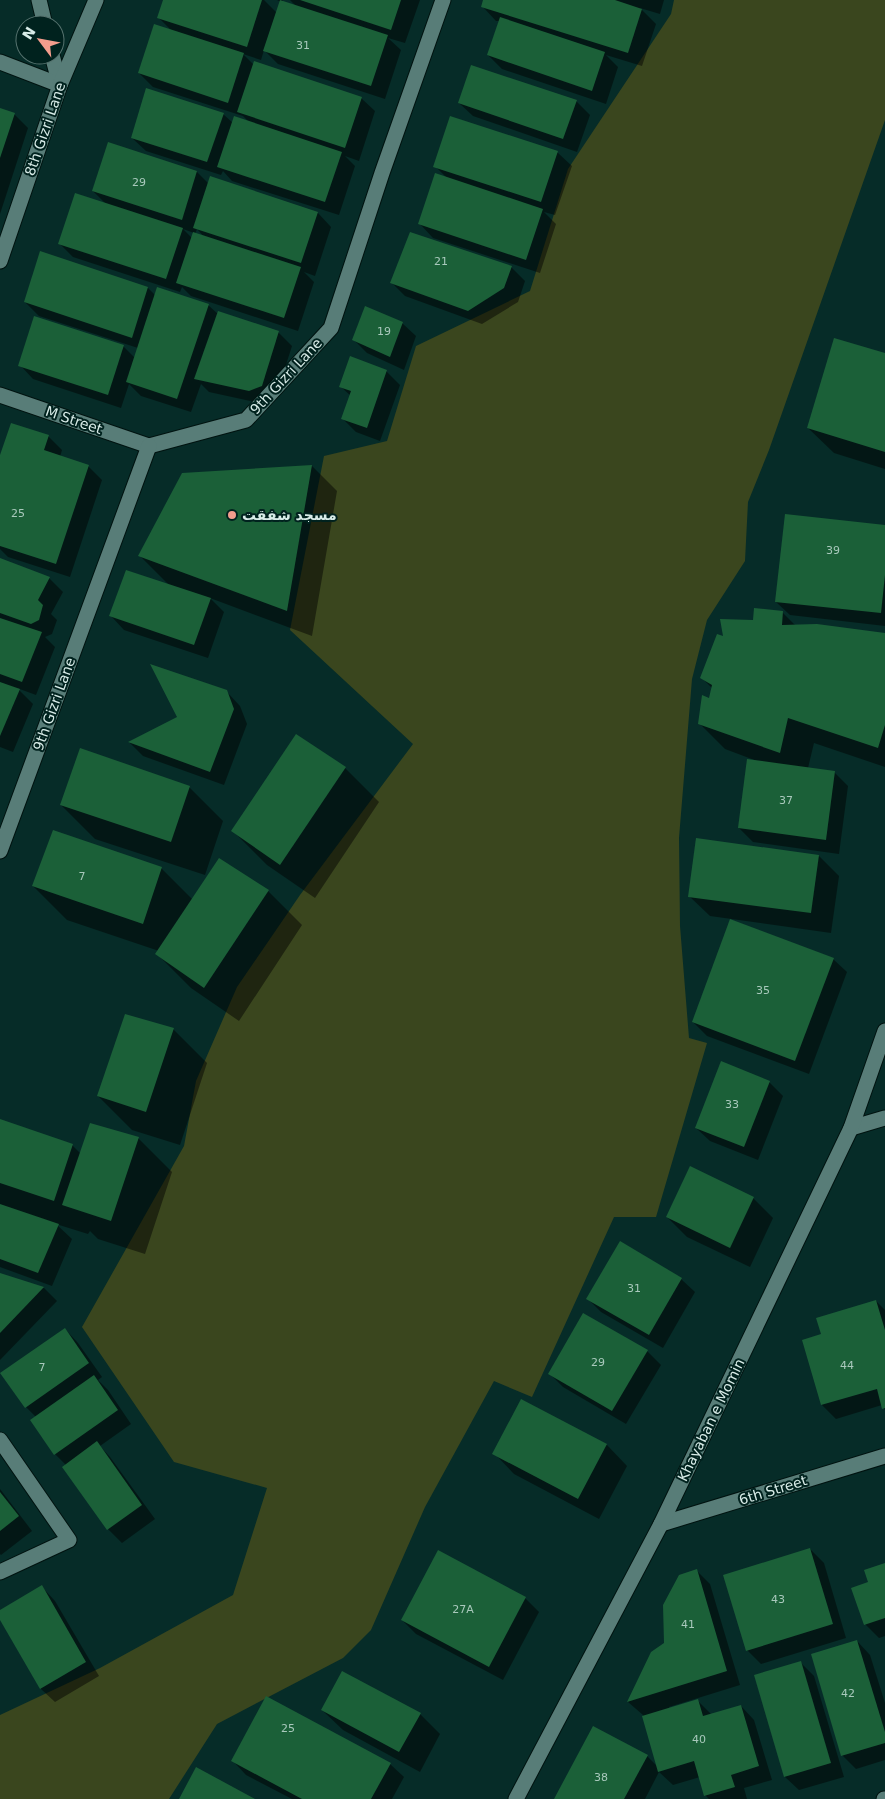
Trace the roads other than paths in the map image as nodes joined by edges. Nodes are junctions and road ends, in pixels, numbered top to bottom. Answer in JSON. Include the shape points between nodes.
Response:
{"nodes":[{"id":1,"x":39,"y":0,"type":"edge"},
{"id":2,"x":96,"y":0,"type":"edge"},
{"id":3,"x":442,"y":0,"type":"edge"},
{"id":4,"x":43,"y":15,"type":"edge"},
{"id":5,"x":0,"y":62,"type":"edge"},
{"id":6,"x":55,"y":65,"type":"edge"},
{"id":7,"x":60,"y":85,"type":"junction"},
{"id":8,"x":0,"y":261,"type":"edge"},
{"id":9,"x":0,"y":395,"type":"edge"},
{"id":10,"x":148,"y":446,"type":"junction"},
{"id":11,"x":0,"y":851,"type":"edge"},
{"id":12,"x":885,"y":1031,"type":"edge"},
{"id":13,"x":885,"y":1118,"type":"edge"},
{"id":14,"x":851,"y":1128,"type":"junction"},
{"id":15,"x":0,"y":1440,"type":"edge"},
{"id":16,"x":885,"y":1456,"type":"edge"},
{"id":17,"x":661,"y":1524,"type":"junction"},
{"id":18,"x":0,"y":1572,"type":"edge"},
{"id":19,"x":516,"y":1799,"type":"edge"}],
"edges":[{"from":1,"to":4,"type":"street"},
{"from":2,"to":7,"type":"street","name":"8th Gizri Lane"},
{"from":3,"to":10,"type":"street","name":"9th Gizri Lane","via":[[331,328],[246,420]]},
{"from":5,"to":7,"type":"street"},
{"from":6,"to":7,"type":"street"},
{"from":7,"to":8,"type":"street","name":"8th Gizri Lane"},
{"from":9,"to":10,"type":"street","name":"M Street"},
{"from":10,"to":11,"type":"street","name":"9th Gizri Lane"},
{"from":12,"to":14,"type":"street","name":"Khayaban e Momin"},
{"from":13,"to":14,"type":"street"},
{"from":14,"to":17,"type":"street","name":"Khayaban e Momin"},
{"from":15,"to":18,"type":"street","via":[[70,1540]]},
{"from":16,"to":17,"type":"street","name":"6th Street"},
{"from":17,"to":19,"type":"street","name":"Khayaban e Momin"}]}
